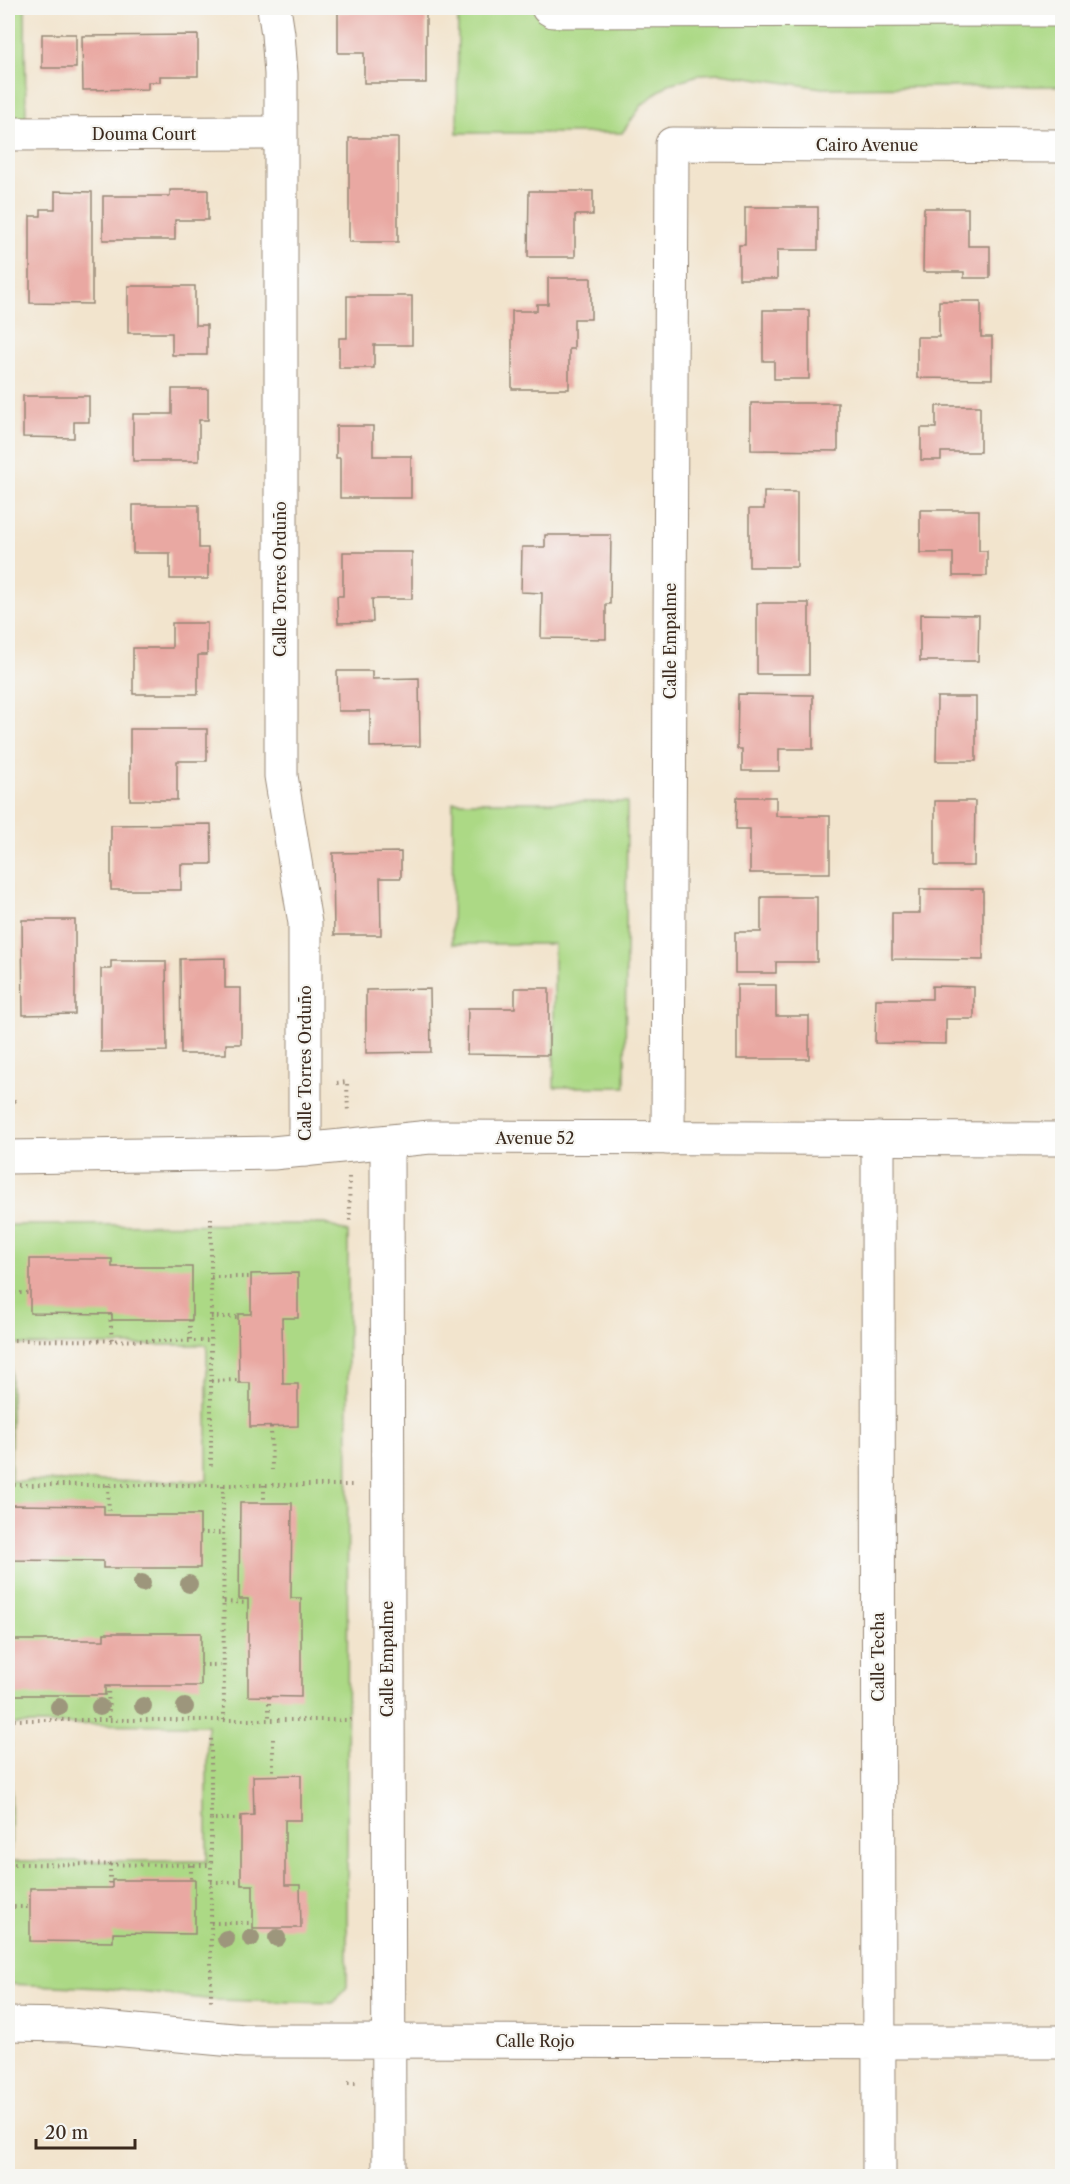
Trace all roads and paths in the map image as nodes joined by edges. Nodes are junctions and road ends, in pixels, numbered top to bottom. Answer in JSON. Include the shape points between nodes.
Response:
{"nodes":[{"id":1,"x":274,"y":8,"type":"edge"},
{"id":2,"x":548,"y":8,"type":"edge"},
{"id":3,"x":1062,"y":10,"type":"edge"},
{"id":4,"x":281,"y":133,"type":"junction"},
{"id":5,"x":8,"y":134,"type":"edge"},
{"id":6,"x":672,"y":144,"type":"joint"},
{"id":7,"x":1062,"y":146,"type":"edge"},
{"id":8,"x":8,"y":1101,"type":"edge"},
{"id":9,"x":17,"y":1101,"type":"dead end"},
{"id":10,"x":668,"y":1138,"type":"junction"},
{"id":11,"x":878,"y":1138,"type":"junction"},
{"id":12,"x":1062,"y":1139,"type":"edge"},
{"id":13,"x":387,"y":1142,"type":"junction"},
{"id":14,"x":305,"y":1150,"type":"junction"},
{"id":15,"x":8,"y":1157,"type":"edge"},
{"id":16,"x":211,"y":1218,"type":"dead end"},
{"id":17,"x":211,"y":1277,"type":"junction"},
{"id":18,"x":251,"y":1277,"type":"dead end"},
{"id":19,"x":8,"y":1293,"type":"edge"},
{"id":20,"x":30,"y":1293,"type":"dead end"},
{"id":21,"x":110,"y":1314,"type":"dead end"},
{"id":22,"x":211,"y":1317,"type":"junction"},
{"id":23,"x":238,"y":1317,"type":"dead end"},
{"id":24,"x":115,"y":1320,"type":"dead end"},
{"id":25,"x":190,"y":1320,"type":"dead end"},
{"id":26,"x":112,"y":1326,"type":"junction"},
{"id":27,"x":8,"y":1340,"type":"edge"},
{"id":28,"x":112,"y":1341,"type":"junction"},
{"id":29,"x":190,"y":1341,"type":"junction"},
{"id":30,"x":211,"y":1341,"type":"junction"},
{"id":31,"x":238,"y":1380,"type":"dead end"},
{"id":32,"x":211,"y":1381,"type":"junction"},
{"id":33,"x":8,"y":1386,"type":"edge"},
{"id":34,"x":271,"y":1426,"type":"dead end"},
{"id":35,"x":8,"y":1469,"type":"edge"},
{"id":36,"x":211,"y":1470,"type":"dead end"},
{"id":37,"x":272,"y":1470,"type":"dead end"},
{"id":38,"x":8,"y":1485,"type":"edge"},
{"id":39,"x":108,"y":1485,"type":"junction"},
{"id":40,"x":223,"y":1485,"type":"junction"},
{"id":41,"x":264,"y":1485,"type":"junction"},
{"id":42,"x":355,"y":1485,"type":"dead end"},
{"id":43,"x":264,"y":1503,"type":"dead end"},
{"id":44,"x":107,"y":1512,"type":"dead end"},
{"id":45,"x":200,"y":1533,"type":"dead end"},
{"id":46,"x":224,"y":1533,"type":"junction"},
{"id":47,"x":245,"y":1601,"type":"dead end"},
{"id":48,"x":224,"y":1602,"type":"junction"},
{"id":49,"x":201,"y":1665,"type":"dead end"},
{"id":50,"x":224,"y":1665,"type":"junction"},
{"id":51,"x":107,"y":1689,"type":"dead end"},
{"id":52,"x":269,"y":1697,"type":"dead end"},
{"id":53,"x":8,"y":1720,"type":"edge"},
{"id":54,"x":109,"y":1720,"type":"junction"},
{"id":55,"x":224,"y":1720,"type":"junction"},
{"id":56,"x":269,"y":1720,"type":"junction"},
{"id":57,"x":355,"y":1720,"type":"dead end"},
{"id":58,"x":211,"y":1739,"type":"dead end"},
{"id":59,"x":273,"y":1739,"type":"dead end"},
{"id":60,"x":273,"y":1776,"type":"dead end"},
{"id":61,"x":211,"y":1819,"type":"junction"},
{"id":62,"x":241,"y":1819,"type":"dead end"},
{"id":63,"x":8,"y":1864,"type":"edge"},
{"id":64,"x":110,"y":1864,"type":"junction"},
{"id":65,"x":191,"y":1865,"type":"junction"},
{"id":66,"x":211,"y":1865,"type":"junction"},
{"id":67,"x":191,"y":1880,"type":"dead end"},
{"id":68,"x":211,"y":1882,"type":"junction"},
{"id":69,"x":241,"y":1882,"type":"dead end"},
{"id":70,"x":111,"y":1885,"type":"dead end"},
{"id":71,"x":8,"y":1906,"type":"edge"},
{"id":72,"x":30,"y":1906,"type":"dead end"},
{"id":73,"x":211,"y":1923,"type":"junction"},
{"id":74,"x":253,"y":1923,"type":"dead end"},
{"id":75,"x":211,"y":2006,"type":"dead end"},
{"id":76,"x":8,"y":2024,"type":"edge"},
{"id":77,"x":389,"y":2041,"type":"junction"},
{"id":78,"x":878,"y":2041,"type":"junction"},
{"id":79,"x":1062,"y":2042,"type":"edge"},
{"id":80,"x":389,"y":2176,"type":"edge"},
{"id":81,"x":879,"y":2176,"type":"edge"}],
"edges":[{"from":1,"to":4,"type":"street","name":"Calle Torres Orduño","via":[[281,74]]},
{"from":2,"to":3,"type":"street"},
{"from":4,"to":5,"type":"street","name":"Douma Court"},
{"from":4,"to":14,"type":"street","name":"Calle Torres Orduño","via":[[281,776],[305,923]]},
{"from":6,"to":7,"type":"street","name":"Cairo Avenue"},
{"from":6,"to":10,"type":"street","name":"Calle Empalme"},
{"from":8,"to":9,"type":"path"},
{"from":10,"to":11,"type":"street","name":"Avenue 52"},
{"from":10,"to":13,"type":"street","name":"Avenue 52","via":[[430,1137]]},
{"from":11,"to":12,"type":"street","name":"Avenue 52"},
{"from":11,"to":78,"type":"street","name":"Calle Techa"},
{"from":13,"to":14,"type":"street","name":"Avenue 52"},
{"from":13,"to":77,"type":"street","name":"Calle Empalme"},
{"from":14,"to":15,"type":"street","name":"Avenue 52"},
{"from":16,"to":17,"type":"path"},
{"from":17,"to":18,"type":"path"},
{"from":17,"to":22,"type":"path"},
{"from":19,"to":20,"type":"path"},
{"from":21,"to":26,"type":"path"},
{"from":22,"to":23,"type":"path"},
{"from":22,"to":30,"type":"path"},
{"from":24,"to":26,"type":"path"},
{"from":25,"to":29,"type":"path"},
{"from":26,"to":28,"type":"path"},
{"from":27,"to":28,"type":"path"},
{"from":28,"to":29,"type":"path"},
{"from":29,"to":30,"type":"path"},
{"from":30,"to":32,"type":"path"},
{"from":31,"to":32,"type":"path"},
{"from":32,"to":36,"type":"path"},
{"from":33,"to":35,"type":"path"},
{"from":34,"to":37,"type":"path"},
{"from":35,"to":38,"type":"path"},
{"from":38,"to":39,"type":"path"},
{"from":39,"to":40,"type":"path"},
{"from":39,"to":44,"type":"path"},
{"from":40,"to":41,"type":"path"},
{"from":40,"to":46,"type":"path"},
{"from":41,"to":42,"type":"path"},
{"from":41,"to":43,"type":"path"},
{"from":45,"to":46,"type":"path"},
{"from":46,"to":48,"type":"path"},
{"from":47,"to":48,"type":"path"},
{"from":48,"to":50,"type":"path"},
{"from":49,"to":50,"type":"path"},
{"from":50,"to":55,"type":"path"},
{"from":51,"to":54,"type":"path"},
{"from":52,"to":56,"type":"path"},
{"from":53,"to":54,"type":"path"},
{"from":54,"to":55,"type":"path"},
{"from":55,"to":56,"type":"path"},
{"from":56,"to":57,"type":"path"},
{"from":58,"to":61,"type":"path"},
{"from":59,"to":60,"type":"path"},
{"from":61,"to":62,"type":"path"},
{"from":61,"to":66,"type":"path"},
{"from":63,"to":64,"type":"path"},
{"from":64,"to":65,"type":"path"},
{"from":64,"to":70,"type":"path"},
{"from":65,"to":66,"type":"path"},
{"from":65,"to":67,"type":"path"},
{"from":66,"to":68,"type":"path"},
{"from":68,"to":69,"type":"path"},
{"from":68,"to":73,"type":"path"},
{"from":71,"to":72,"type":"path"},
{"from":73,"to":74,"type":"path"},
{"from":73,"to":75,"type":"path"},
{"from":76,"to":77,"type":"street","name":"Calle Rojo","via":[[70,2025],[244,2042]]},
{"from":77,"to":78,"type":"street","name":"Calle Rojo"},
{"from":77,"to":80,"type":"street","name":"Calle Empalme"},
{"from":78,"to":79,"type":"street","name":"Calle Rojo"},
{"from":78,"to":81,"type":"street","name":"Calle Techa"}]}
